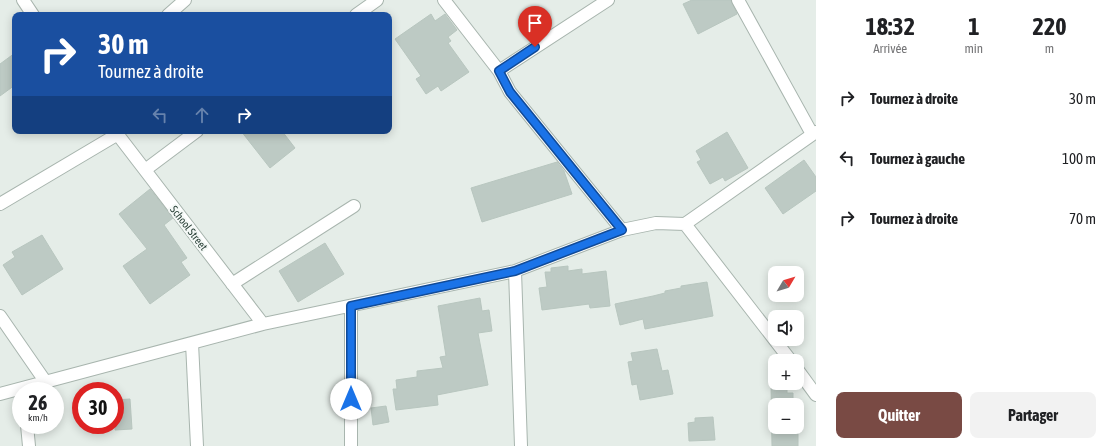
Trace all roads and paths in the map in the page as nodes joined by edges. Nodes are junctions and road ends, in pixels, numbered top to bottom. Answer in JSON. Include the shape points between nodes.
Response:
{"nodes":[{"id":1,"x":23,"y":0,"type":"edge"},
{"id":2,"x":185,"y":0,"type":"edge"},
{"id":3,"x":377,"y":0,"type":"edge"},
{"id":4,"x":444,"y":0,"type":"edge"},
{"id":5,"x":608,"y":0,"type":"edge"},
{"id":6,"x":738,"y":0,"type":"edge"},
{"id":7,"x":31,"y":12,"type":"edge"},
{"id":8,"x":171,"y":12,"type":"edge"},
{"id":9,"x":360,"y":12,"type":"edge"},
{"id":10,"x":499,"y":71,"type":"junction"},
{"id":11,"x":814,"y":133,"type":"edge"},
{"id":12,"x":115,"y":134,"type":"edge"},
{"id":13,"x":118,"y":134,"type":"edge"},
{"id":14,"x":193,"y":134,"type":"edge"},
{"id":15,"x":144,"y":170,"type":"junction"},
{"id":16,"x":0,"y":204,"type":"edge"},
{"id":17,"x":354,"y":206,"type":"dead end"},
{"id":18,"x":685,"y":224,"type":"junction"},
{"id":19,"x":622,"y":230,"type":"junction"},
{"id":20,"x":515,"y":271,"type":"junction"},
{"id":21,"x":232,"y":284,"type":"junction"},
{"id":22,"x":351,"y":306,"type":"junction"},
{"id":23,"x":0,"y":316,"type":"edge"},
{"id":24,"x":263,"y":324,"type":"junction"},
{"id":25,"x":192,"y":343,"type":"junction"},
{"id":26,"x":785,"y":354,"type":"edge"},
{"id":27,"x":804,"y":379,"type":"edge"},
{"id":28,"x":45,"y":381,"type":"joint"},
{"id":29,"x":12,"y":391,"type":"edge"},
{"id":30,"x":0,"y":394,"type":"edge"},
{"id":31,"x":816,"y":395,"type":"edge"},
{"id":32,"x":28,"y":434,"type":"edge"},
{"id":33,"x":29,"y":446,"type":"edge"},
{"id":34,"x":197,"y":446,"type":"edge"},
{"id":35,"x":351,"y":446,"type":"edge"},
{"id":36,"x":521,"y":446,"type":"edge"}],
"edges":[{"from":1,"to":7,"type":"street"},
{"from":2,"to":8,"type":"street"},
{"from":3,"to":9,"type":"street"},
{"from":4,"to":10,"type":"street"},
{"from":5,"to":10,"type":"street"},
{"from":6,"to":11,"type":"street"},
{"from":10,"to":19,"type":"street","via":[[510,92]]},
{"from":11,"to":18,"type":"street"},
{"from":12,"to":16,"type":"street"},
{"from":13,"to":15,"type":"street","name":"School Street"},
{"from":14,"to":15,"type":"street"},
{"from":15,"to":21,"type":"street","name":"School Street"},
{"from":17,"to":21,"type":"street"},
{"from":18,"to":19,"type":"street","via":[[656,223]]},
{"from":18,"to":26,"type":"street"},
{"from":19,"to":20,"type":"street"},
{"from":20,"to":22,"type":"street"},
{"from":20,"to":36,"type":"street"},
{"from":21,"to":24,"type":"street","name":"School Street"},
{"from":22,"to":24,"type":"street"},
{"from":22,"to":35,"type":"street"},
{"from":23,"to":28,"type":"street"},
{"from":24,"to":25,"type":"street"},
{"from":25,"to":28,"type":"street"},
{"from":25,"to":34,"type":"street"},
{"from":27,"to":31,"type":"street"},
{"from":29,"to":30,"type":"street"},
{"from":32,"to":33,"type":"street"}]}
